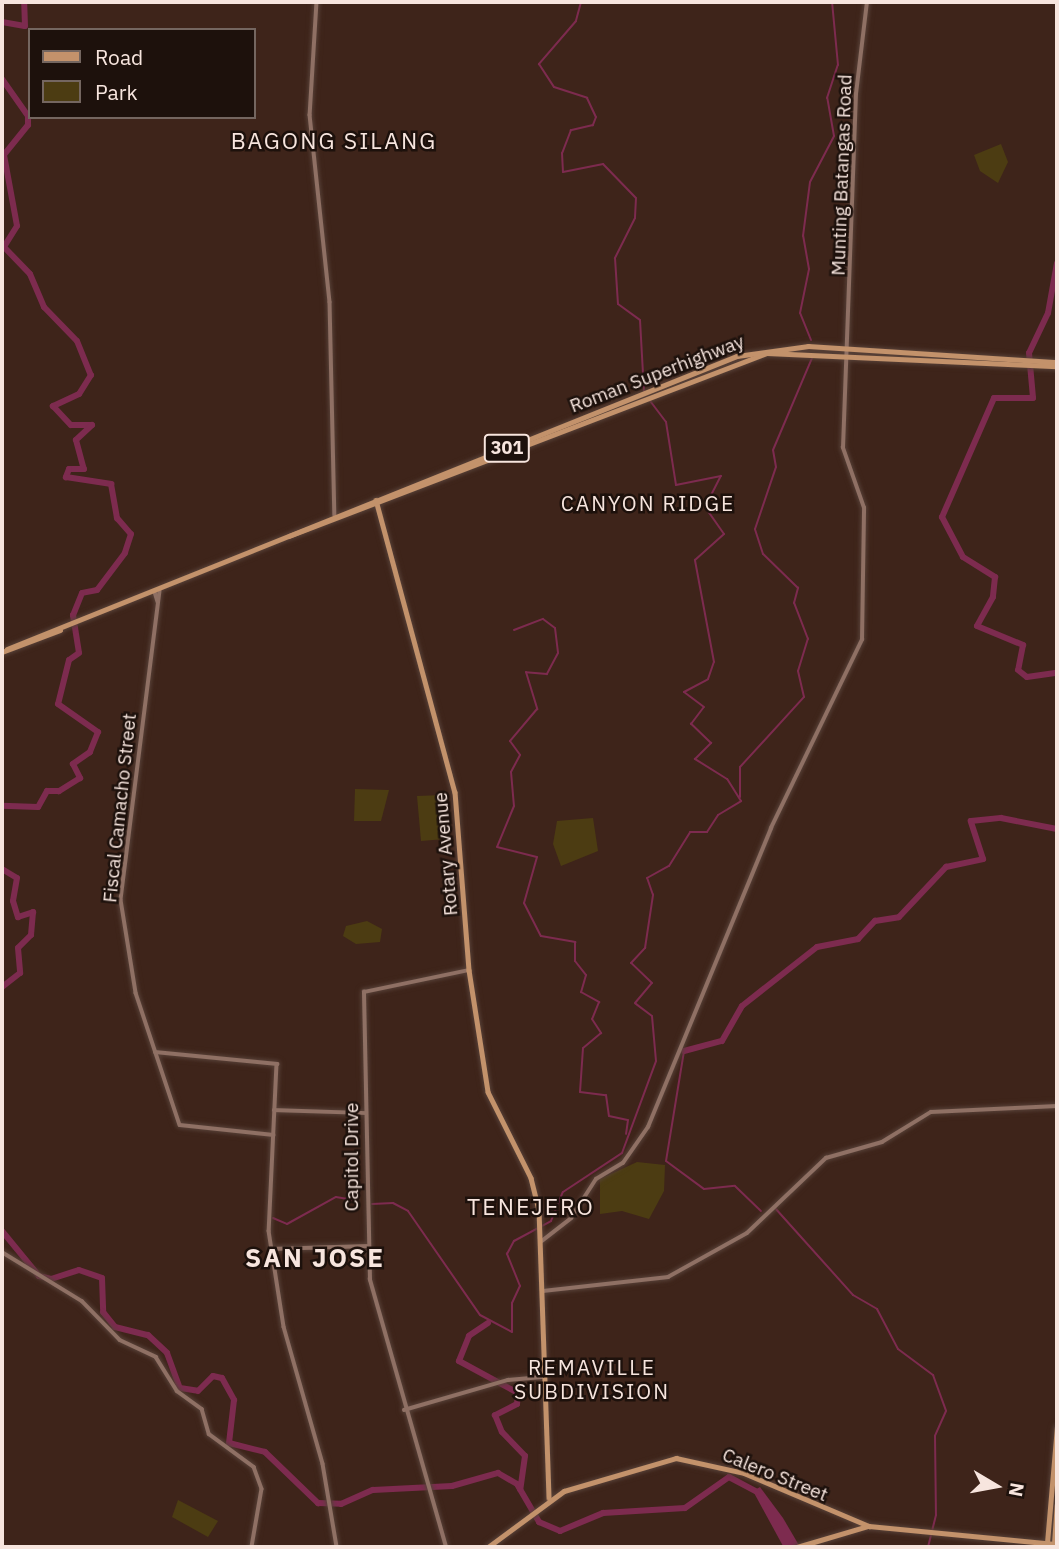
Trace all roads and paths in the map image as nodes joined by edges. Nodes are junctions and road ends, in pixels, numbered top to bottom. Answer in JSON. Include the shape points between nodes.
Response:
{"nodes":[{"id":1,"x":317,"y":2,"type":"edge"},
{"id":2,"x":867,"y":2,"type":"edge"},
{"id":3,"x":850,"y":351,"type":"junction"},
{"id":4,"x":1057,"y":364,"type":"edge"},
{"id":5,"x":377,"y":501,"type":"junction"},
{"id":6,"x":335,"y":515,"type":"junction"},
{"id":7,"x":288,"y":536,"type":"junction"},
{"id":8,"x":158,"y":592,"type":"junction"},
{"id":9,"x":4,"y":651,"type":"edge"},
{"id":10,"x":469,"y":970,"type":"junction"},
{"id":11,"x":155,"y":1052,"type":"junction"},
{"id":12,"x":1057,"y":1106,"type":"edge"},
{"id":13,"x":274,"y":1110,"type":"junction"},
{"id":14,"x":366,"y":1113,"type":"junction"},
{"id":15,"x":273,"y":1135,"type":"junction"},
{"id":16,"x":542,"y":1241,"type":"junction"},
{"id":17,"x":367,"y":1247,"type":"junction"},
{"id":18,"x":271,"y":1249,"type":"junction"},
{"id":19,"x":2,"y":1252,"type":"edge"},
{"id":20,"x":544,"y":1291,"type":"junction"},
{"id":21,"x":542,"y":1377,"type":"junction"},
{"id":22,"x":404,"y":1410,"type":"junction"},
{"id":23,"x":1057,"y":1427,"type":"edge"},
{"id":24,"x":549,"y":1498,"type":"junction"},
{"id":25,"x":1057,"y":1505,"type":"edge"},
{"id":26,"x":869,"y":1525,"type":"junction"},
{"id":27,"x":1047,"y":1543,"type":"junction"},
{"id":28,"x":1056,"y":1544,"type":"edge"},
{"id":29,"x":252,"y":1547,"type":"edge"},
{"id":30,"x":337,"y":1547,"type":"edge"},
{"id":31,"x":446,"y":1547,"type":"edge"},
{"id":32,"x":488,"y":1547,"type":"edge"},
{"id":33,"x":799,"y":1547,"type":"edge"}],
"edges":[{"from":1,"to":6,"type":"street","via":[[310,115],[330,302]]},
{"from":2,"to":3,"type":"street","name":"Munting Batangas Road","via":[[856,94]]},
{"from":3,"to":4,"type":"main road","name":"Roman Superhighway","number":"301"},
{"from":3,"to":5,"type":"main road","name":"Roman Superhighway","number":"301","via":[[767,349]]},
{"from":3,"to":16,"type":"street","name":"Munting Batangas Road","via":[[844,454],[864,508],[862,640],[771,828],[648,1127],[624,1163],[596,1179],[571,1218]]},
{"from":5,"to":6,"type":"main road","name":"Roman Superhighway","number":"301"},
{"from":5,"to":7,"type":"main road","name":"Roman Superhighway","number":"301"},
{"from":5,"to":10,"type":"main road","name":"Rotary Avenue","via":[[444,736],[457,806]]},
{"from":6,"to":7,"type":"main road","name":"Roman Superhighway","number":"301"},
{"from":7,"to":8,"type":"main road","name":"Roman Superhighway","number":"301"},
{"from":8,"to":9,"type":"main road","name":"Roman Superhighway","number":"301"},
{"from":8,"to":11,"type":"street","name":"Fiscal Camacho Street","via":[[121,900],[136,992]]},
{"from":10,"to":14,"type":"street","name":"Capitol Drive","via":[[363,992]]},
{"from":10,"to":16,"type":"main road","name":"Rotary Avenue","via":[[488,1092],[531,1178]]},
{"from":11,"to":13,"type":"street","via":[[277,1064]]},
{"from":11,"to":15,"type":"street","name":"Fiscal Camacho Street","via":[[180,1125]]},
{"from":12,"to":20,"type":"street","via":[[931,1112],[882,1142],[826,1158],[747,1233],[668,1277]]},
{"from":13,"to":14,"type":"street"},
{"from":13,"to":15,"type":"street"},
{"from":14,"to":17,"type":"street","name":"Capitol Drive"},
{"from":15,"to":18,"type":"street"},
{"from":16,"to":20,"type":"main road","name":"Rotary Avenue"},
{"from":17,"to":18,"type":"street"},
{"from":17,"to":22,"type":"street","name":"Capitol Drive","via":[[376,1313]]},
{"from":18,"to":30,"type":"street"},
{"from":19,"to":29,"type":"street","via":[[82,1301],[120,1340],[156,1357],[177,1391],[202,1409],[209,1434],[254,1466],[262,1489]]},
{"from":20,"to":21,"type":"main road","name":"Rotary Avenue"},
{"from":21,"to":22,"type":"street","via":[[508,1380]]},
{"from":21,"to":24,"type":"main road","name":"Rotary Avenue"},
{"from":22,"to":31,"type":"street","name":"Capitol Drive"},
{"from":23,"to":27,"type":"main road"},
{"from":24,"to":26,"type":"main road","name":"Calero Street","via":[[586,1482],[684,1458],[744,1473]]},
{"from":24,"to":32,"type":"main road","name":"Calero Street"},
{"from":25,"to":28,"type":"main road"},
{"from":26,"to":27,"type":"main road"},
{"from":26,"to":33,"type":"main road"},
{"from":27,"to":28,"type":"main road"}]}
